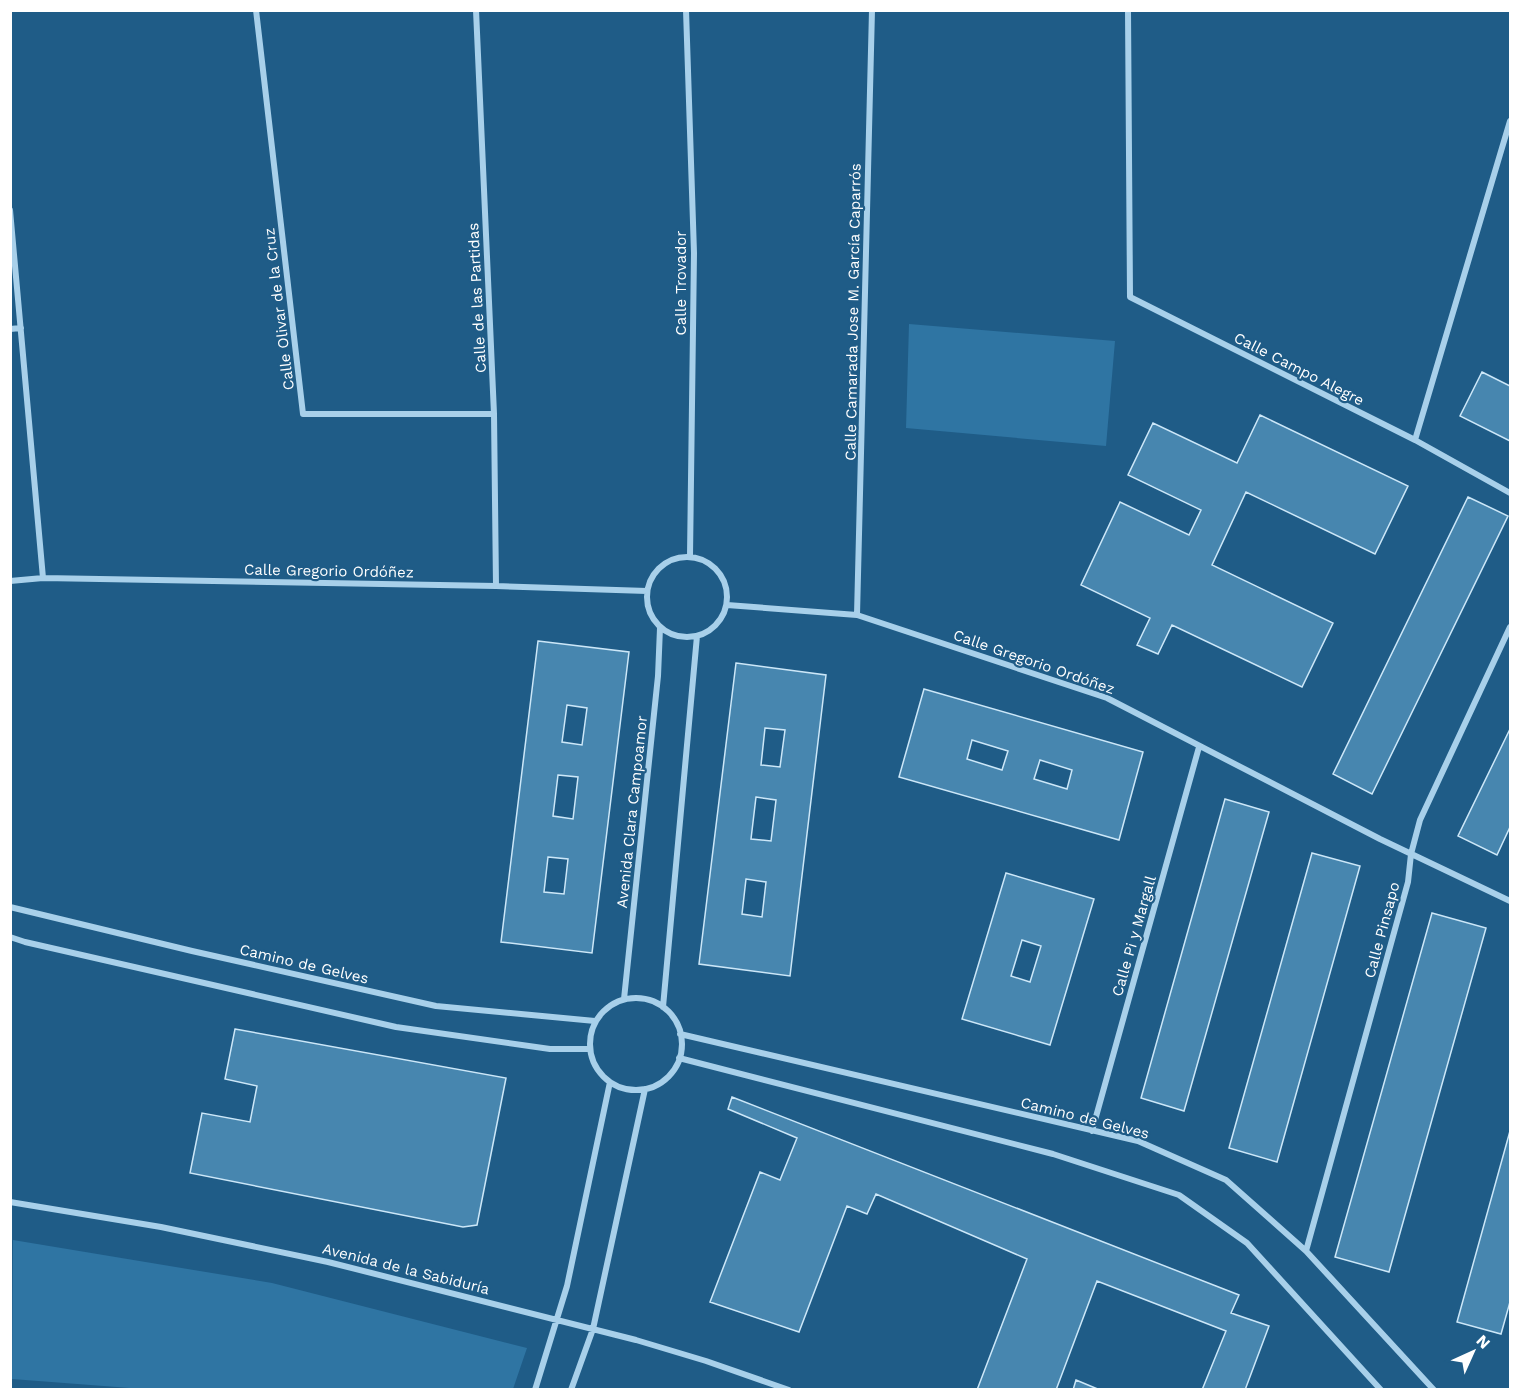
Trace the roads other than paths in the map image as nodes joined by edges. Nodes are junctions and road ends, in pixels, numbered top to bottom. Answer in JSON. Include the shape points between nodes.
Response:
{"nodes":[{"id":1,"x":256,"y":10,"type":"edge"},
{"id":2,"x":476,"y":10,"type":"edge"},
{"id":3,"x":686,"y":10,"type":"edge"},
{"id":4,"x":872,"y":10,"type":"edge"},
{"id":5,"x":1128,"y":10,"type":"edge"},
{"id":6,"x":1510,"y":121,"type":"edge"},
{"id":7,"x":10,"y":210,"type":"edge"},
{"id":8,"x":21,"y":328,"type":"junction"},
{"id":9,"x":10,"y":329,"type":"edge"},
{"id":10,"x":495,"y":414,"type":"junction"},
{"id":11,"x":1415,"y":440,"type":"junction"},
{"id":12,"x":1510,"y":493,"type":"edge"},
{"id":13,"x":690,"y":556,"type":"junction"},
{"id":14,"x":42,"y":578,"type":"junction"},
{"id":15,"x":10,"y":581,"type":"edge"},
{"id":16,"x":495,"y":586,"type":"junction"},
{"id":17,"x":647,"y":591,"type":"junction"},
{"id":18,"x":727,"y":605,"type":"junction"},
{"id":19,"x":857,"y":615,"type":"junction"},
{"id":20,"x":1510,"y":627,"type":"edge"},
{"id":21,"x":660,"y":628,"type":"junction"},
{"id":22,"x":697,"y":636,"type":"junction"},
{"id":23,"x":1199,"y":747,"type":"junction"},
{"id":24,"x":1411,"y":854,"type":"junction"},
{"id":25,"x":1510,"y":901,"type":"edge"},
{"id":26,"x":10,"y":908,"type":"edge"},
{"id":27,"x":10,"y":937,"type":"edge"},
{"id":28,"x":624,"y":999,"type":"junction"},
{"id":29,"x":663,"y":1007,"type":"junction"},
{"id":30,"x":595,"y":1022,"type":"junction"},
{"id":31,"x":680,"y":1034,"type":"junction"},
{"id":32,"x":590,"y":1048,"type":"junction"},
{"id":33,"x":679,"y":1058,"type":"junction"},
{"id":34,"x":610,"y":1082,"type":"junction"},
{"id":35,"x":645,"y":1089,"type":"junction"},
{"id":36,"x":1092,"y":1131,"type":"junction"},
{"id":37,"x":10,"y":1202,"type":"edge"},
{"id":38,"x":1306,"y":1251,"type":"junction"},
{"id":39,"x":558,"y":1319,"type":"junction"},
{"id":40,"x":593,"y":1329,"type":"junction"},
{"id":41,"x":534,"y":1389,"type":"edge"},
{"id":42,"x":571,"y":1389,"type":"edge"},
{"id":43,"x":789,"y":1389,"type":"edge"},
{"id":44,"x":1381,"y":1389,"type":"edge"},
{"id":45,"x":1434,"y":1389,"type":"edge"}],
"edges":[{"from":1,"to":10,"type":"street","name":"Calle Olivar de la Cruz","via":[[303,414]]},
{"from":2,"to":10,"type":"street","name":"Calle de las Partidas"},
{"from":3,"to":13,"type":"street","name":"Calle Trovador","via":[[694,253]]},
{"from":4,"to":19,"type":"street","name":"Calle Camarada Jose M. García Caparrós"},
{"from":5,"to":11,"type":"street","name":"Calle Campo Alegre","via":[[1130,297]]},
{"from":6,"to":11,"type":"street"},
{"from":7,"to":8,"type":"street"},
{"from":8,"to":9,"type":"street"},
{"from":8,"to":14,"type":"street"},
{"from":10,"to":16,"type":"street","name":"Calle de las Partidas"},
{"from":11,"to":12,"type":"street"},
{"from":13,"to":17,"type":"street","via":[[678,557],[657,569]]},
{"from":13,"to":18,"type":"street","via":[[715,567],[728,591]]},
{"from":14,"to":15,"type":"street","name":"Calle Gregorio Ordóñez"},
{"from":14,"to":16,"type":"street","name":"Calle Gregorio Ordóñez"},
{"from":16,"to":17,"type":"street","name":"Calle Gregorio Ordóñez"},
{"from":17,"to":21,"type":"street","via":[[648,604]]},
{"from":18,"to":19,"type":"street","name":"Calle Gregorio Ordóñez"},
{"from":18,"to":22,"type":"street","via":[[717,625]]},
{"from":19,"to":23,"type":"street","name":"Calle Gregorio Ordóñez","via":[[1107,698]]},
{"from":20,"to":24,"type":"street","name":"Calle Pinsapo","via":[[1420,820]]},
{"from":21,"to":22,"type":"street","via":[[671,635]]},
{"from":21,"to":28,"type":"street","name":"Avenida Clara Campoamor"},
{"from":22,"to":29,"type":"street"},
{"from":23,"to":24,"type":"street","name":"Calle Gregorio Ordóñez"},
{"from":23,"to":36,"type":"street","name":"Calle Pi y Margall"},
{"from":24,"to":25,"type":"street","name":"Calle Gregorio Ordóñez"},
{"from":24,"to":38,"type":"street","name":"Calle Pinsapo","via":[[1408,882]]},
{"from":26,"to":30,"type":"street","name":"Camino de Gelves","via":[[436,1005]]},
{"from":27,"to":32,"type":"street","via":[[396,1027],[550,1049]]},
{"from":28,"to":29,"type":"street","via":[[638,998]]},
{"from":28,"to":30,"type":"street","via":[[604,1011]]},
{"from":29,"to":31,"type":"street"},
{"from":30,"to":32,"type":"street"},
{"from":31,"to":33,"type":"street"},
{"from":31,"to":36,"type":"street","name":"Camino de Gelves"},
{"from":32,"to":34,"type":"street","via":[[594,1064]]},
{"from":33,"to":35,"type":"street","via":[[666,1078]]},
{"from":33,"to":44,"type":"street","via":[[1053,1154],[1179,1195],[1247,1243]]},
{"from":34,"to":35,"type":"street"},
{"from":34,"to":39,"type":"street"},
{"from":35,"to":40,"type":"street"},
{"from":36,"to":38,"type":"street","name":"Camino de Gelves","via":[[1138,1141],[1226,1180]]},
{"from":37,"to":39,"type":"street","name":"Avenida de la Sabiduría","via":[[160,1227],[316,1260]]},
{"from":38,"to":45,"type":"street","name":"Camino de Gelves"},
{"from":39,"to":40,"type":"street","name":"Avenida de la Sabiduría"},
{"from":39,"to":41,"type":"street"},
{"from":40,"to":42,"type":"street"},
{"from":40,"to":43,"type":"street","name":"Avenida de la Sabiduría"}]}
